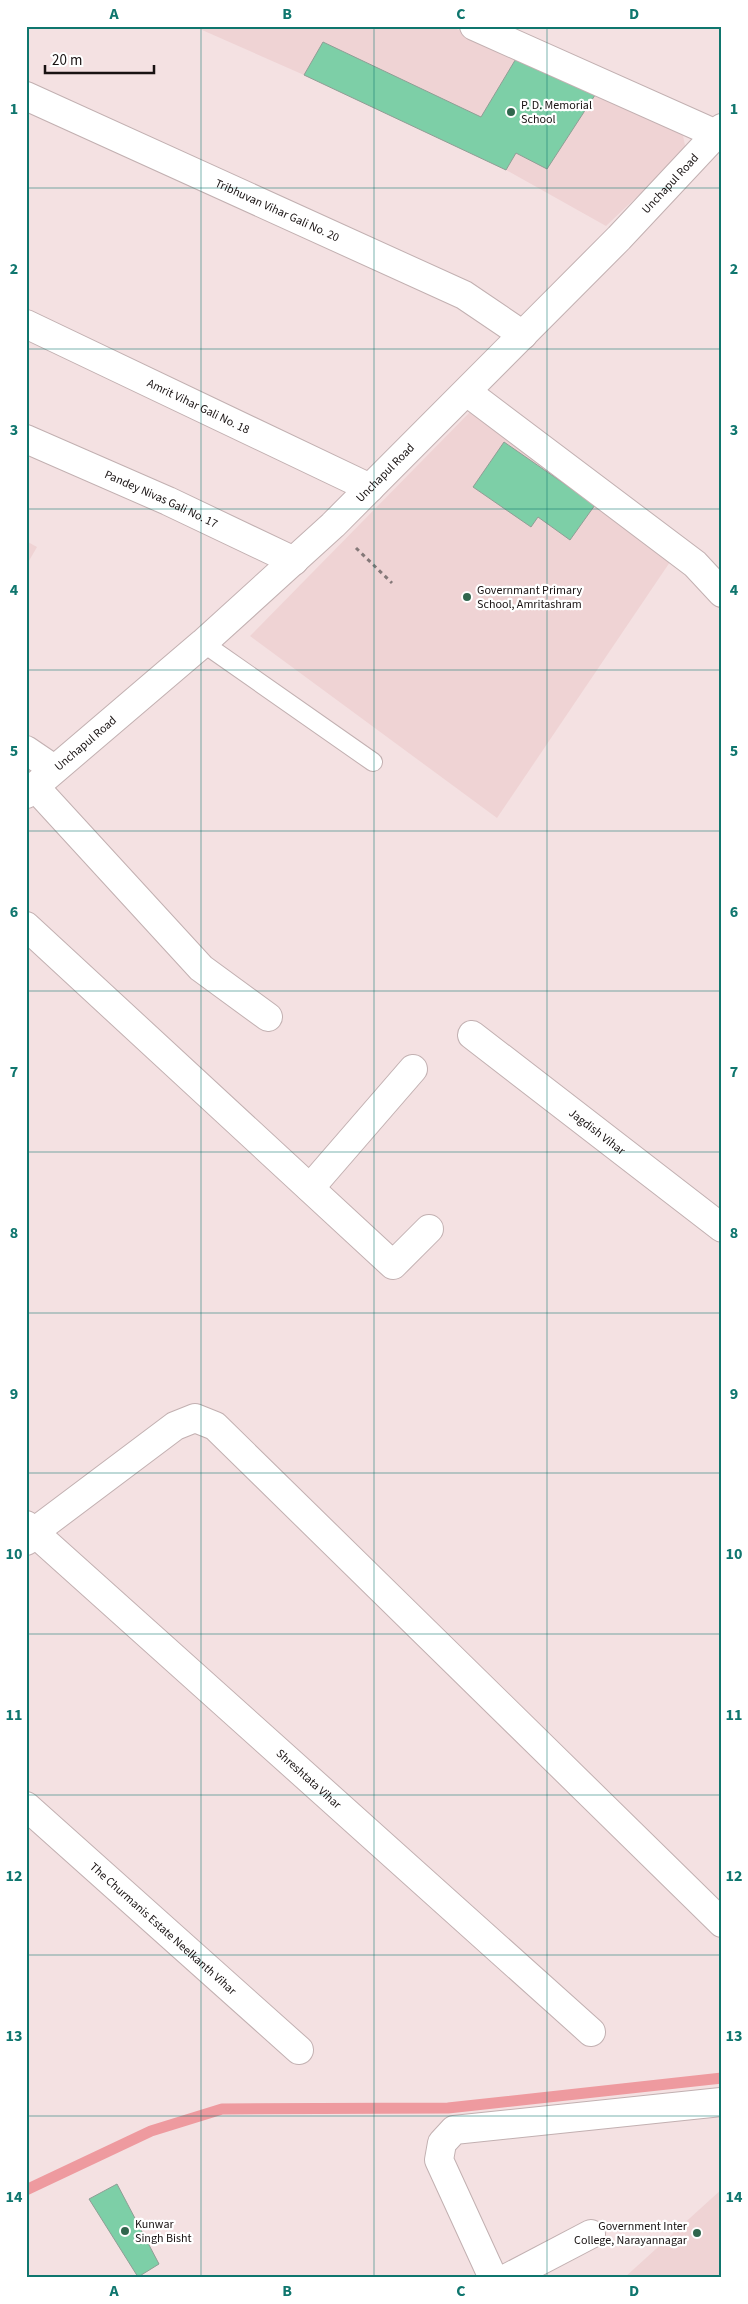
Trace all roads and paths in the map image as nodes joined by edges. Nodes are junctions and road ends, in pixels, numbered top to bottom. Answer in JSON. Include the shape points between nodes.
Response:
{"nodes":[{"id":1,"x":474,"y":26,"type":"edge"},
{"id":2,"x":26,"y":96,"type":"edge"},
{"id":3,"x":719,"y":131,"type":"edge"},
{"id":4,"x":26,"y":324,"type":"edge"},
{"id":5,"x":524,"y":335,"type":"junction"},
{"id":6,"x":467,"y":392,"type":"junction"},
{"id":7,"x":26,"y":438,"type":"edge"},
{"id":8,"x":370,"y":488,"type":"junction"},
{"id":9,"x":333,"y":525,"type":"junction"},
{"id":10,"x":294,"y":561,"type":"junction"},
{"id":11,"x":392,"y":583,"type":"dead end"},
{"id":12,"x":722,"y":593,"type":"edge"},
{"id":13,"x":203,"y":643,"type":"junction"},
{"id":14,"x":26,"y":750,"type":"edge"},
{"id":15,"x":373,"y":762,"type":"dead end"},
{"id":16,"x":39,"y":783,"type":"edge"},
{"id":17,"x":26,"y":926,"type":"edge"},
{"id":18,"x":268,"y":1017,"type":"dead end"},
{"id":19,"x":472,"y":1035,"type":"dead end"},
{"id":20,"x":413,"y":1069,"type":"dead end"},
{"id":21,"x":310,"y":1188,"type":"junction"},
{"id":22,"x":722,"y":1228,"type":"edge"},
{"id":23,"x":429,"y":1229,"type":"dead end"},
{"id":24,"x":29,"y":1532,"type":"edge"},
{"id":25,"x":26,"y":1806,"type":"edge"},
{"id":26,"x":722,"y":1923,"type":"edge"},
{"id":27,"x":591,"y":2032,"type":"dead end"},
{"id":28,"x":299,"y":2050,"type":"dead end"},
{"id":29,"x":722,"y":2102,"type":"edge"},
{"id":30,"x":591,"y":2234,"type":"dead end"},
{"id":31,"x":493,"y":2278,"type":"edge"},
{"id":32,"x":507,"y":2278,"type":"edge"}],
"edges":[{"from":1,"to":3,"type":"street"},
{"from":2,"to":5,"type":"street","name":"Tribhuvan Vihar Gali No. 20","via":[[464,295]]},
{"from":3,"to":5,"type":"street","name":"Unchapul Road"},
{"from":4,"to":8,"type":"street","name":"Amrit Vihar Gali No. 18"},
{"from":5,"to":6,"type":"street","name":"Unchapul Road"},
{"from":6,"to":8,"type":"street","name":"Unchapul Road"},
{"from":6,"to":12,"type":"street","via":[[695,564]]},
{"from":7,"to":10,"type":"street","name":"Pandey Nivas Gali No. 17"},
{"from":8,"to":9,"type":"street","name":"Unchapul Road"},
{"from":9,"to":10,"type":"street","name":"Unchapul Road"},
{"from":9,"to":11,"type":"path"},
{"from":10,"to":13,"type":"street","name":"Unchapul Road"},
{"from":13,"to":15,"type":"lane"},
{"from":13,"to":16,"type":"street","name":"Unchapul Road"},
{"from":14,"to":16,"type":"street"},
{"from":16,"to":18,"type":"street","via":[[201,968]]},
{"from":17,"to":21,"type":"street"},
{"from":19,"to":22,"type":"street","name":"Jagdish Vihar"},
{"from":20,"to":21,"type":"street"},
{"from":21,"to":23,"type":"street","via":[[393,1265]]},
{"from":24,"to":26,"type":"street","via":[[175,1426],[195,1418],[216,1426]]},
{"from":24,"to":27,"type":"street","name":"Shreshtata Vihar"},
{"from":25,"to":28,"type":"street","name":"The Churmanis Estate Neelkanth Vihar"},
{"from":29,"to":31,"type":"street","via":[[454,2130],[442,2143],[439,2160]]},
{"from":30,"to":32,"type":"street"}]}
